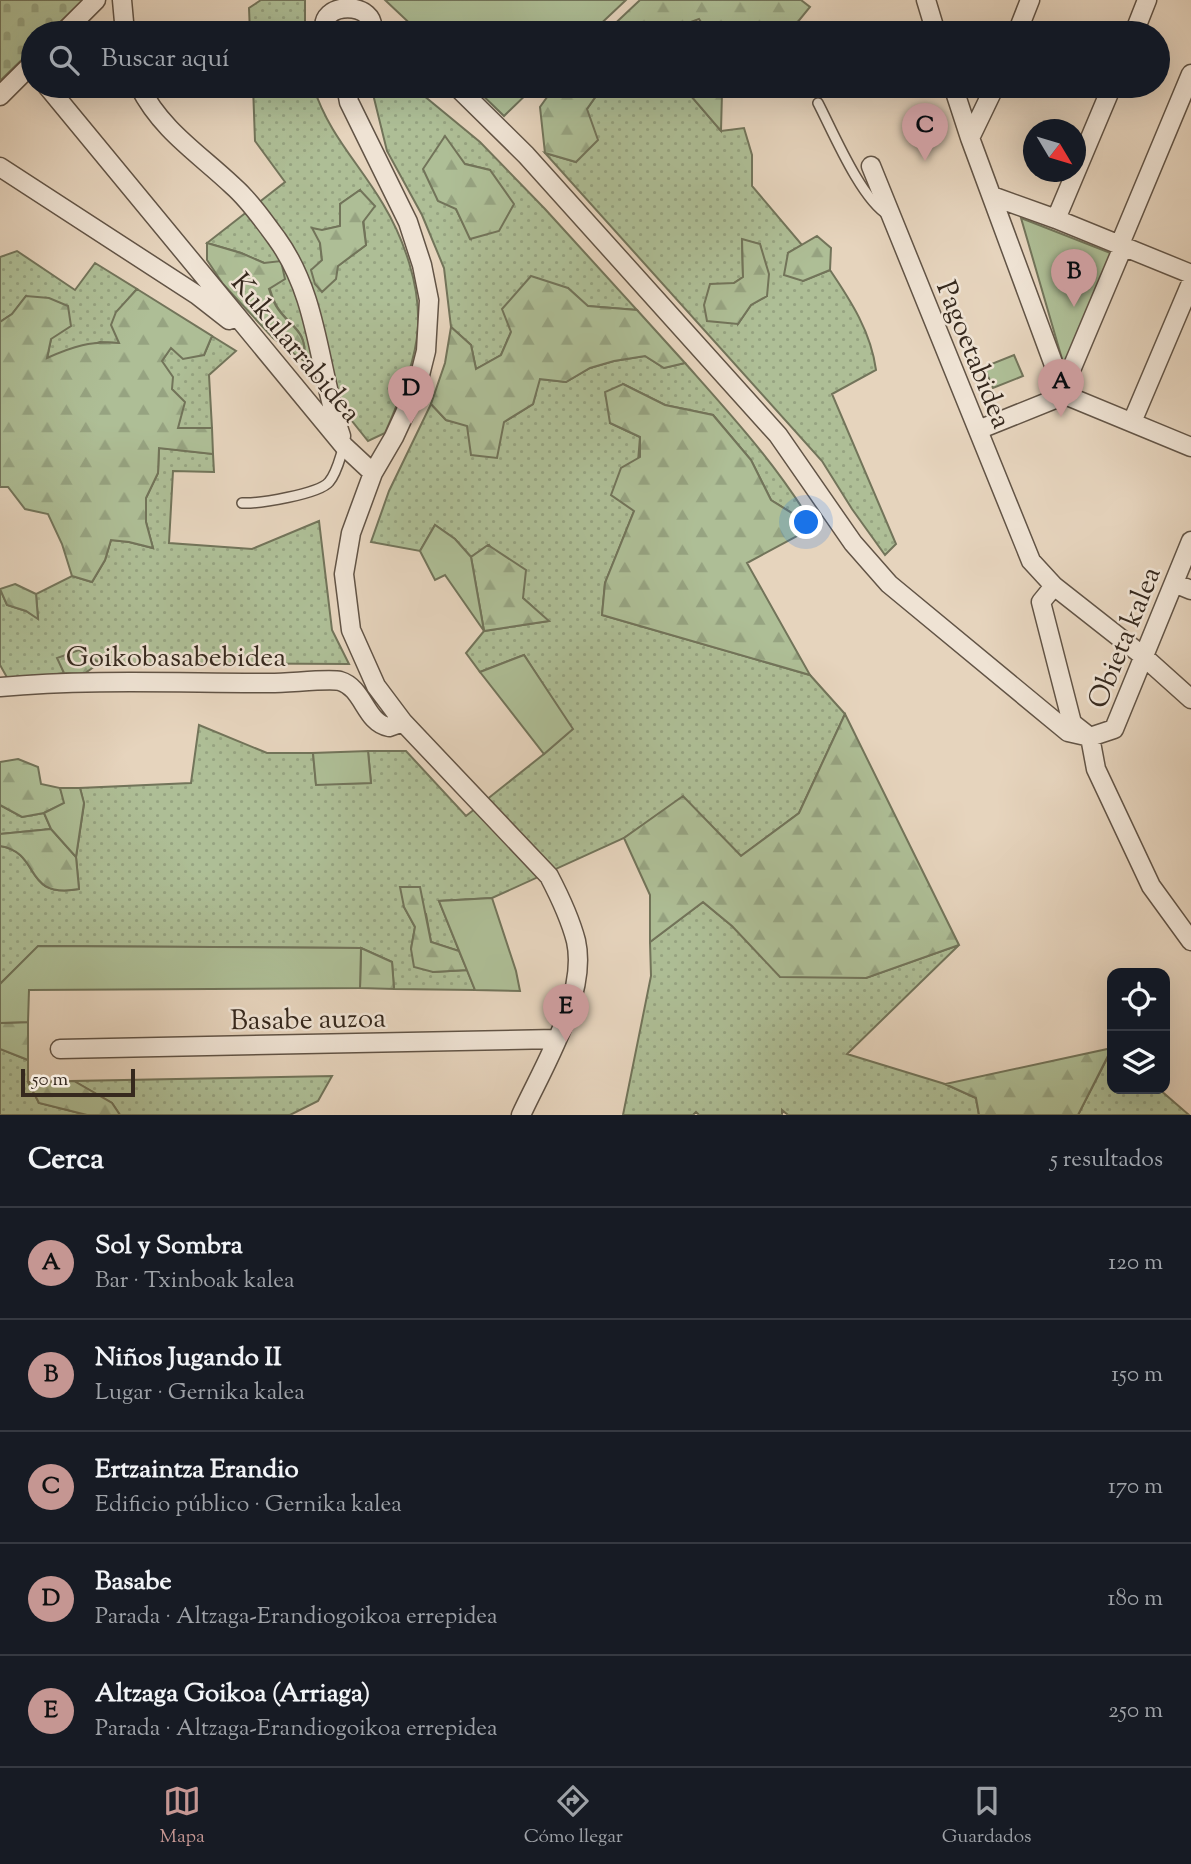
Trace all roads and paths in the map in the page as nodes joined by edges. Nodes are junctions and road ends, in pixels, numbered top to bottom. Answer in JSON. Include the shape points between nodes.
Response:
{"nodes":[{"id":1,"x":96,"y":0,"type":"edge"},
{"id":2,"x":122,"y":0,"type":"edge"},
{"id":3,"x":926,"y":0,"type":"edge"},
{"id":4,"x":1030,"y":0,"type":"edge"},
{"id":5,"x":1147,"y":0,"type":"edge"},
{"id":6,"x":340,"y":1,"type":"edge"},
{"id":7,"x":75,"y":21,"type":"edge"},
{"id":8,"x":124,"y":21,"type":"edge"},
{"id":9,"x":325,"y":21,"type":"edge"},
{"id":10,"x":373,"y":21,"type":"edge"},
{"id":11,"x":932,"y":21,"type":"edge"},
{"id":12,"x":1022,"y":21,"type":"edge"},
{"id":13,"x":1139,"y":21,"type":"edge"},
{"id":14,"x":1191,"y":74,"type":"edge"},
{"id":15,"x":21,"y":76,"type":"edge"},
{"id":16,"x":0,"y":96,"type":"edge"},
{"id":17,"x":57,"y":98,"type":"edge"},
{"id":18,"x":145,"y":98,"type":"edge"},
{"id":19,"x":348,"y":98,"type":"edge"},
{"id":20,"x":468,"y":98,"type":"edge"},
{"id":21,"x":957,"y":98,"type":"edge"},
{"id":22,"x":990,"y":98,"type":"edge"},
{"id":23,"x":1107,"y":98,"type":"edge"},
{"id":24,"x":818,"y":103,"type":"dead end"},
{"id":25,"x":970,"y":138,"type":"junction"},
{"id":26,"x":871,"y":166,"type":"dead end"},
{"id":27,"x":0,"y":167,"type":"edge"},
{"id":28,"x":992,"y":196,"type":"junction"},
{"id":29,"x":892,"y":217,"type":"junction"},
{"id":30,"x":1056,"y":219,"type":"junction"},
{"id":31,"x":1120,"y":249,"type":"junction"},
{"id":32,"x":1191,"y":274,"type":"edge"},
{"id":33,"x":1191,"y":283,"type":"edge"},
{"id":34,"x":257,"y":341,"type":"junction"},
{"id":35,"x":1065,"y":388,"type":"junction"},
{"id":36,"x":1132,"y":422,"type":"junction"},
{"id":37,"x":978,"y":430,"type":"junction"},
{"id":38,"x":344,"y":446,"type":"junction"},
{"id":39,"x":1191,"y":447,"type":"edge"},
{"id":40,"x":373,"y":472,"type":"junction"},
{"id":41,"x":242,"y":503,"type":"dead end"},
{"id":42,"x":1191,"y":541,"type":"edge"},
{"id":43,"x":1174,"y":583,"type":"junction"},
{"id":44,"x":1054,"y":586,"type":"junction"},
{"id":45,"x":1191,"y":590,"type":"edge"},
{"id":46,"x":1143,"y":656,"type":"junction"},
{"id":47,"x":0,"y":687,"type":"edge"},
{"id":48,"x":1191,"y":699,"type":"edge"},
{"id":49,"x":403,"y":722,"type":"junction"},
{"id":50,"x":1090,"y":737,"type":"junction"},
{"id":51,"x":1191,"y":941,"type":"edge"},
{"id":52,"x":556,"y":1039,"type":"junction"},
{"id":53,"x":60,"y":1049,"type":"dead end"},
{"id":54,"x":521,"y":1115,"type":"edge"}],
"edges":[{"from":1,"to":7,"type":"street"},
{"from":2,"to":8,"type":"street"},
{"from":3,"to":11,"type":"street"},
{"from":4,"to":12,"type":"street"},
{"from":5,"to":13,"type":"street"},
{"from":6,"to":9,"type":"street"},
{"from":6,"to":10,"type":"street","via":[[363,6]]},
{"from":14,"to":31,"type":"street"},
{"from":15,"to":16,"type":"street"},
{"from":17,"to":34,"type":"street","name":"Kukularrabidea"},
{"from":18,"to":38,"type":"street","name":"Kukularrabidea","via":[[166,127],[235,187],[298,272]]},
{"from":19,"to":40,"type":"street","via":[[408,222],[429,300],[426,351],[417,387]]},
{"from":20,"to":50,"type":"street","via":[[588,222],[778,435],[853,543],[889,584],[1068,732]]},
{"from":21,"to":25,"type":"street"},
{"from":22,"to":25,"type":"street"},
{"from":23,"to":30,"type":"street"},
{"from":24,"to":29,"type":"lane","via":[[865,189],[878,209]]},
{"from":25,"to":28,"type":"street"},
{"from":26,"to":29,"type":"street","name":"Pagoetabidea"},
{"from":27,"to":34,"type":"street","via":[[197,295]]},
{"from":28,"to":30,"type":"street"},
{"from":28,"to":35,"type":"street"},
{"from":29,"to":37,"type":"street","name":"Pagoetabidea"},
{"from":30,"to":31,"type":"street"},
{"from":31,"to":32,"type":"street"},
{"from":31,"to":35,"type":"street"},
{"from":33,"to":36,"type":"street"},
{"from":34,"to":38,"type":"street","name":"Kukularrabidea"},
{"from":35,"to":36,"type":"street"},
{"from":35,"to":37,"type":"street"},
{"from":36,"to":39,"type":"street"},
{"from":37,"to":44,"type":"street","name":"Pagoetabidea","via":[[1031,561]]},
{"from":38,"to":40,"type":"street"},
{"from":38,"to":41,"type":"lane","via":[[325,486]]},
{"from":40,"to":49,"type":"street","via":[[351,533],[344,573],[351,630],[376,686]]},
{"from":42,"to":43,"type":"street","name":"Obieta kalea"},
{"from":43,"to":45,"type":"street"},
{"from":43,"to":46,"type":"street","name":"Obieta kalea"},
{"from":44,"to":46,"type":"street"},
{"from":44,"to":50,"type":"street","via":[[1041,601],[1072,723]]},
{"from":46,"to":48,"type":"street"},
{"from":46,"to":50,"type":"street","name":"Obieta kalea","via":[[1114,729]]},
{"from":47,"to":49,"type":"street","name":"Goikobasabebidea","via":[[49,682],[339,681],[350,686],[379,724],[389,727]]},
{"from":49,"to":52,"type":"street","via":[[549,876],[564,905],[577,944],[576,985]]},
{"from":50,"to":51,"type":"street","via":[[1096,769],[1151,886]]},
{"from":52,"to":53,"type":"street","name":"Basabe auzoa"},
{"from":52,"to":54,"type":"street"}]}
